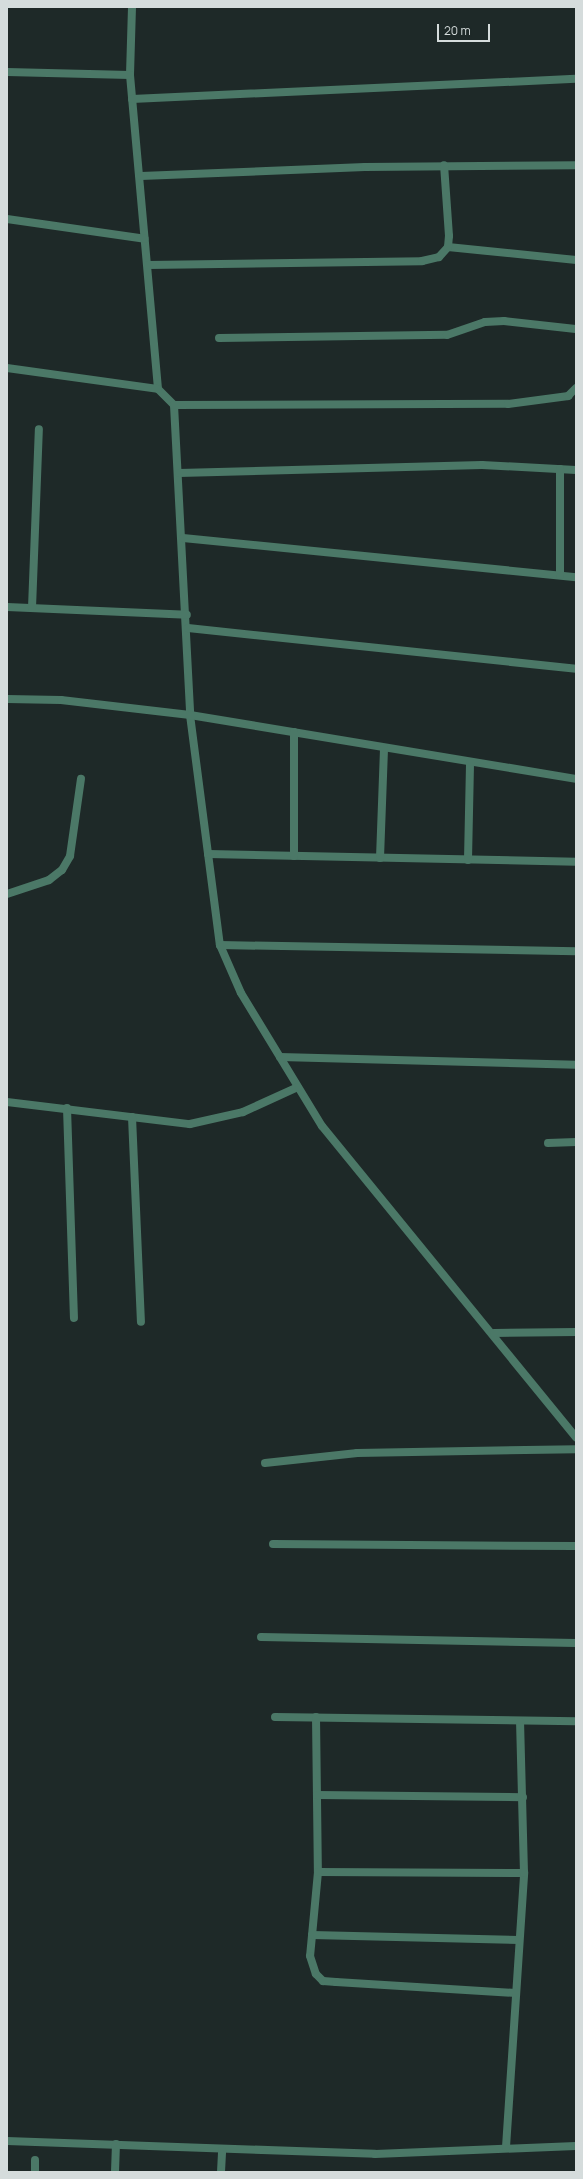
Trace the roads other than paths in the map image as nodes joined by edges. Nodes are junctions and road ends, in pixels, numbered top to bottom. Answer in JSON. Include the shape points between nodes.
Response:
{"nodes":[{"id":1,"x":132,"y":7,"type":"edge"},
{"id":2,"x":7,"y":72,"type":"edge"},
{"id":3,"x":130,"y":75,"type":"junction"},
{"id":4,"x":576,"y":79,"type":"edge"},
{"id":5,"x":132,"y":99,"type":"junction"},
{"id":6,"x":444,"y":165,"type":"junction"},
{"id":7,"x":576,"y":166,"type":"edge"},
{"id":8,"x":141,"y":176,"type":"junction"},
{"id":9,"x":7,"y":219,"type":"edge"},
{"id":10,"x":145,"y":239,"type":"junction"},
{"id":11,"x":448,"y":247,"type":"junction"},
{"id":12,"x":576,"y":260,"type":"edge"},
{"id":13,"x":148,"y":265,"type":"junction"},
{"id":14,"x":576,"y":329,"type":"edge"},
{"id":15,"x":218,"y":338,"type":"dead end"},
{"id":16,"x":7,"y":368,"type":"edge"},
{"id":17,"x":576,"y":388,"type":"edge"},
{"id":18,"x":158,"y":389,"type":"junction"},
{"id":19,"x":174,"y":405,"type":"junction"},
{"id":20,"x":39,"y":429,"type":"dead end"},
{"id":21,"x":560,"y":469,"type":"junction"},
{"id":22,"x":576,"y":470,"type":"edge"},
{"id":23,"x":179,"y":473,"type":"junction"},
{"id":24,"x":183,"y":538,"type":"junction"},
{"id":25,"x":560,"y":575,"type":"junction"},
{"id":26,"x":576,"y":577,"type":"edge"},
{"id":27,"x":7,"y":607,"type":"edge"},
{"id":28,"x":32,"y":608,"type":"junction"},
{"id":29,"x":187,"y":615,"type":"junction"},
{"id":30,"x":188,"y":628,"type":"junction"},
{"id":31,"x":576,"y":669,"type":"edge"},
{"id":32,"x":7,"y":699,"type":"edge"},
{"id":33,"x":190,"y":715,"type":"junction"},
{"id":34,"x":294,"y":732,"type":"junction"},
{"id":35,"x":384,"y":748,"type":"junction"},
{"id":36,"x":470,"y":762,"type":"junction"},
{"id":37,"x":81,"y":779,"type":"dead end"},
{"id":38,"x":576,"y":780,"type":"edge"},
{"id":39,"x":208,"y":854,"type":"junction"},
{"id":40,"x":294,"y":856,"type":"junction"},
{"id":41,"x":380,"y":858,"type":"junction"},
{"id":42,"x":468,"y":860,"type":"junction"},
{"id":43,"x":576,"y":862,"type":"edge"},
{"id":44,"x":7,"y":894,"type":"edge"},
{"id":45,"x":220,"y":945,"type":"junction"},
{"id":46,"x":576,"y":951,"type":"edge"},
{"id":47,"x":280,"y":1057,"type":"junction"},
{"id":48,"x":576,"y":1065,"type":"edge"},
{"id":49,"x":298,"y":1087,"type":"junction"},
{"id":50,"x":7,"y":1102,"type":"edge"},
{"id":51,"x":67,"y":1108,"type":"junction"},
{"id":52,"x":132,"y":1117,"type":"junction"},
{"id":53,"x":548,"y":1142,"type":"dead end"},
{"id":54,"x":576,"y":1142,"type":"edge"},
{"id":55,"x":74,"y":1318,"type":"dead end"},
{"id":56,"x":142,"y":1322,"type":"dead end"},
{"id":57,"x":576,"y":1332,"type":"edge"},
{"id":58,"x":494,"y":1333,"type":"junction"},
{"id":59,"x":576,"y":1437,"type":"edge"},
{"id":60,"x":576,"y":1449,"type":"edge"},
{"id":61,"x":265,"y":1463,"type":"dead end"},
{"id":62,"x":273,"y":1544,"type":"dead end"},
{"id":63,"x":576,"y":1546,"type":"edge"},
{"id":64,"x":261,"y":1637,"type":"dead end"},
{"id":65,"x":576,"y":1643,"type":"edge"},
{"id":66,"x":274,"y":1717,"type":"dead end"},
{"id":67,"x":316,"y":1717,"type":"junction"},
{"id":68,"x":576,"y":1721,"type":"edge"},
{"id":69,"x":520,"y":1722,"type":"junction"},
{"id":70,"x":317,"y":1795,"type":"junction"},
{"id":71,"x":523,"y":1797,"type":"junction"},
{"id":72,"x":318,"y":1872,"type":"junction"},
{"id":73,"x":524,"y":1873,"type":"junction"},
{"id":74,"x":312,"y":1934,"type":"junction"},
{"id":75,"x":519,"y":1940,"type":"junction"},
{"id":76,"x":516,"y":1993,"type":"junction"},
{"id":77,"x":7,"y":2141,"type":"edge"},
{"id":78,"x":116,"y":2144,"type":"junction"},
{"id":79,"x":576,"y":2146,"type":"edge"},
{"id":80,"x":506,"y":2147,"type":"junction"},
{"id":81,"x":222,"y":2150,"type":"junction"},
{"id":82,"x":35,"y":2160,"type":"dead end"},
{"id":83,"x":34,"y":2172,"type":"edge"},
{"id":84,"x":115,"y":2172,"type":"edge"},
{"id":85,"x":221,"y":2172,"type":"edge"}],
"edges":[{"from":1,"to":3,"type":"street"},
{"from":2,"to":3,"type":"street"},
{"from":3,"to":5,"type":"street"},
{"from":4,"to":5,"type":"street"},
{"from":5,"to":8,"type":"street"},
{"from":6,"to":7,"type":"street"},
{"from":6,"to":8,"type":"street"},
{"from":6,"to":11,"type":"street"},
{"from":8,"to":10,"type":"street"},
{"from":9,"to":10,"type":"street"},
{"from":10,"to":13,"type":"street"},
{"from":11,"to":12,"type":"street"},
{"from":11,"to":13,"type":"street","via":[[439,257],[422,261]]},
{"from":13,"to":18,"type":"street"},
{"from":14,"to":15,"type":"street","via":[[504,321],[485,322],[447,335]]},
{"from":16,"to":18,"type":"street"},
{"from":17,"to":19,"type":"street","via":[[568,396],[508,404]]},
{"from":18,"to":19,"type":"street"},
{"from":19,"to":23,"type":"street"},
{"from":20,"to":28,"type":"street"},
{"from":21,"to":22,"type":"street"},
{"from":21,"to":23,"type":"street","via":[[482,465]]},
{"from":21,"to":25,"type":"street"},
{"from":23,"to":24,"type":"street"},
{"from":24,"to":25,"type":"street"},
{"from":24,"to":29,"type":"street"},
{"from":25,"to":26,"type":"street"},
{"from":27,"to":28,"type":"street"},
{"from":28,"to":29,"type":"street"},
{"from":29,"to":30,"type":"street"},
{"from":30,"to":31,"type":"street"},
{"from":30,"to":33,"type":"street"},
{"from":32,"to":33,"type":"street","via":[[61,700]]},
{"from":33,"to":34,"type":"street"},
{"from":33,"to":39,"type":"street"},
{"from":34,"to":35,"type":"street"},
{"from":34,"to":40,"type":"street"},
{"from":35,"to":36,"type":"street"},
{"from":35,"to":41,"type":"street"},
{"from":36,"to":38,"type":"street"},
{"from":36,"to":42,"type":"street"},
{"from":37,"to":44,"type":"street","via":[[70,856],[62,870],[49,880]]},
{"from":39,"to":40,"type":"street"},
{"from":39,"to":45,"type":"street"},
{"from":40,"to":41,"type":"street"},
{"from":41,"to":42,"type":"street"},
{"from":42,"to":43,"type":"street"},
{"from":45,"to":46,"type":"street"},
{"from":45,"to":47,"type":"street","via":[[241,993]]},
{"from":47,"to":48,"type":"street"},
{"from":47,"to":49,"type":"street"},
{"from":49,"to":52,"type":"street","via":[[244,1112],[214,1121],[190,1124]]},
{"from":49,"to":58,"type":"street","via":[[322,1126]]},
{"from":50,"to":51,"type":"street"},
{"from":51,"to":52,"type":"street"},
{"from":51,"to":55,"type":"street"},
{"from":52,"to":56,"type":"street"},
{"from":53,"to":54,"type":"street"},
{"from":57,"to":58,"type":"street"},
{"from":58,"to":59,"type":"street"},
{"from":60,"to":61,"type":"street","via":[[357,1453]]},
{"from":62,"to":63,"type":"street"},
{"from":64,"to":65,"type":"street"},
{"from":66,"to":67,"type":"street"},
{"from":67,"to":69,"type":"street"},
{"from":67,"to":70,"type":"street"},
{"from":68,"to":69,"type":"street"},
{"from":69,"to":71,"type":"street"},
{"from":70,"to":71,"type":"street"},
{"from":70,"to":72,"type":"street"},
{"from":71,"to":73,"type":"street"},
{"from":72,"to":73,"type":"street"},
{"from":72,"to":74,"type":"street"},
{"from":73,"to":75,"type":"street"},
{"from":74,"to":75,"type":"street"},
{"from":74,"to":76,"type":"street","via":[[310,1956],[316,1974],[323,1981]]},
{"from":75,"to":76,"type":"street"},
{"from":76,"to":80,"type":"street"},
{"from":77,"to":78,"type":"street"},
{"from":78,"to":81,"type":"street"},
{"from":78,"to":84,"type":"street"},
{"from":79,"to":80,"type":"street"},
{"from":80,"to":81,"type":"street","via":[[376,2154]]},
{"from":81,"to":85,"type":"street"},
{"from":82,"to":83,"type":"street"}]}
